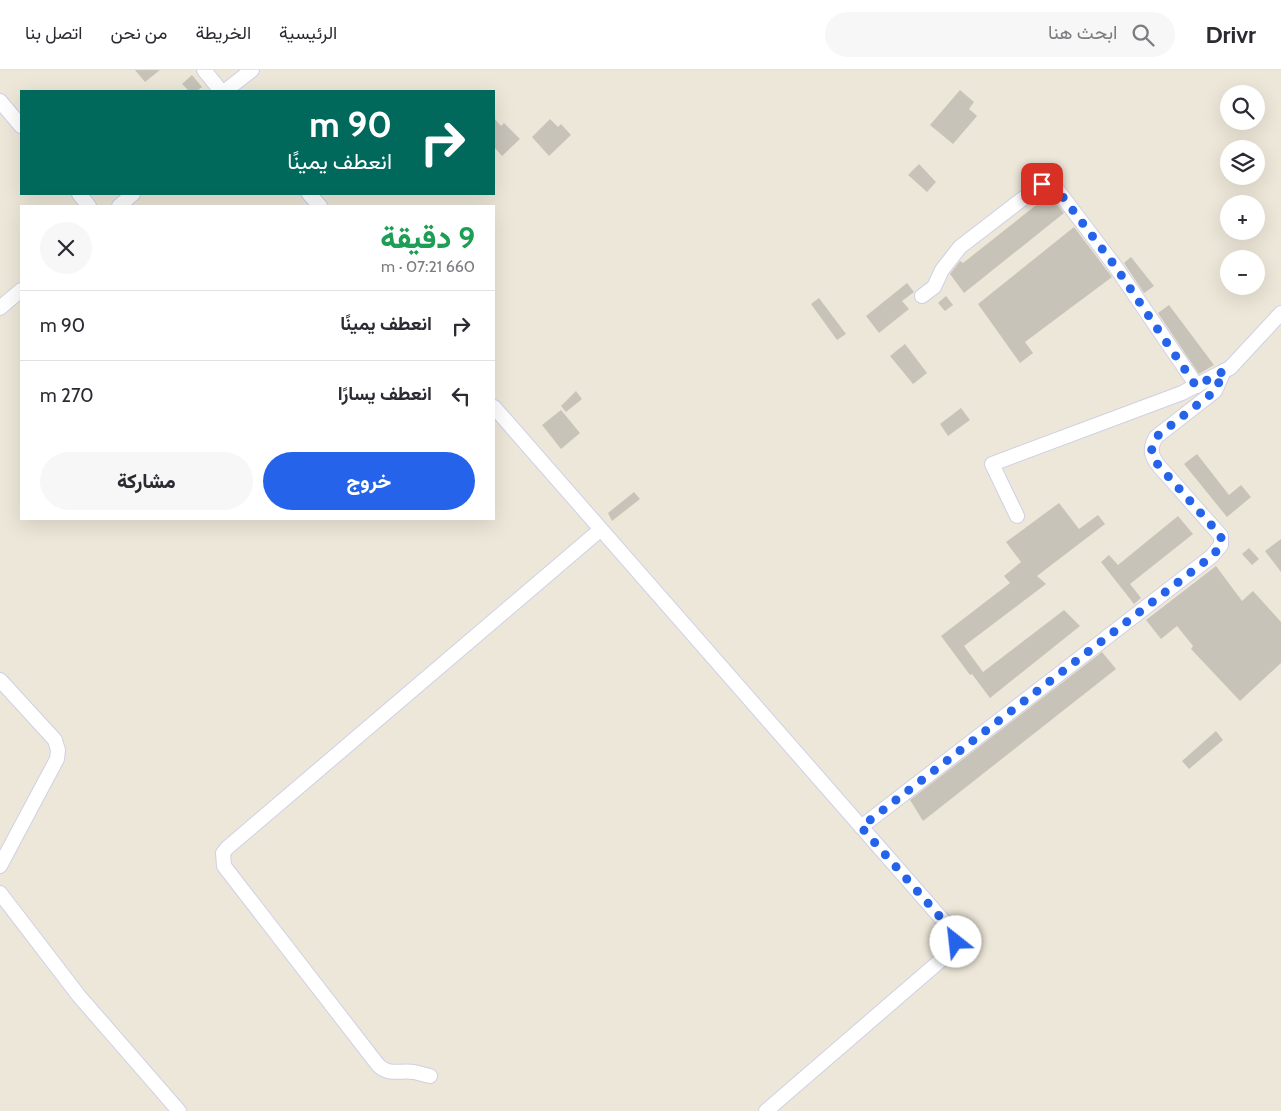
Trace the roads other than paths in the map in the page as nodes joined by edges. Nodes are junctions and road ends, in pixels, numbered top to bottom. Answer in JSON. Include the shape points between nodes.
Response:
{"nodes":[{"id":1,"x":204,"y":70,"type":"edge"},
{"id":2,"x":252,"y":70,"type":"edge"},
{"id":3,"x":222,"y":90,"type":"edge"},
{"id":4,"x":224,"y":90,"type":"edge"},
{"id":5,"x":0,"y":101,"type":"edge"},
{"id":6,"x":20,"y":125,"type":"edge"},
{"id":7,"x":80,"y":195,"type":"edge"},
{"id":8,"x":132,"y":195,"type":"edge"},
{"id":9,"x":310,"y":195,"type":"edge"},
{"id":10,"x":88,"y":205,"type":"edge"},
{"id":11,"x":120,"y":205,"type":"edge"},
{"id":12,"x":319,"y":205,"type":"edge"},
{"id":13,"x":20,"y":291,"type":"edge"},
{"id":14,"x":922,"y":296,"type":"dead end"},
{"id":15,"x":0,"y":308,"type":"edge"},
{"id":16,"x":1281,"y":314,"type":"edge"},
{"id":17,"x":1224,"y":371,"type":"junction"},
{"id":18,"x":1196,"y":386,"type":"junction"},
{"id":19,"x":495,"y":408,"type":"edge"},
{"id":20,"x":1017,"y":516,"type":"dead end"},
{"id":21,"x":600,"y":530,"type":"junction"},
{"id":22,"x":0,"y":680,"type":"edge"},
{"id":23,"x":861,"y":827,"type":"junction"},
{"id":24,"x":0,"y":866,"type":"edge"},
{"id":25,"x":0,"y":894,"type":"edge"},
{"id":26,"x":430,"y":1076,"type":"dead end"},
{"id":27,"x":179,"y":1111,"type":"edge"},
{"id":28,"x":766,"y":1111,"type":"edge"}],
"edges":[{"from":1,"to":3,"type":"street"},
{"from":2,"to":4,"type":"street"},
{"from":5,"to":6,"type":"street"},
{"from":7,"to":10,"type":"street"},
{"from":8,"to":11,"type":"street"},
{"from":9,"to":12,"type":"street"},
{"from":13,"to":15,"type":"street"},
{"from":14,"to":18,"type":"street","via":[[934,287],[942,270],[960,247],[1042,184],[1056,188],[1115,266]]},
{"from":16,"to":17,"type":"street"},
{"from":17,"to":18,"type":"street"},
{"from":17,"to":23,"type":"street","via":[[1215,391],[1156,437],[1151,446],[1152,457],[1221,536],[1221,546]]},
{"from":18,"to":20,"type":"street","via":[[992,464]]},
{"from":19,"to":21,"type":"street"},
{"from":21,"to":23,"type":"street"},
{"from":21,"to":26,"type":"street","via":[[224,853],[224,866],[378,1065],[384,1071]]},
{"from":22,"to":24,"type":"street","via":[[55,740],[58,750],[57,759]]},
{"from":23,"to":28,"type":"street","via":[[955,935],[954,946]]},
{"from":25,"to":27,"type":"street","via":[[79,996]]}]}
